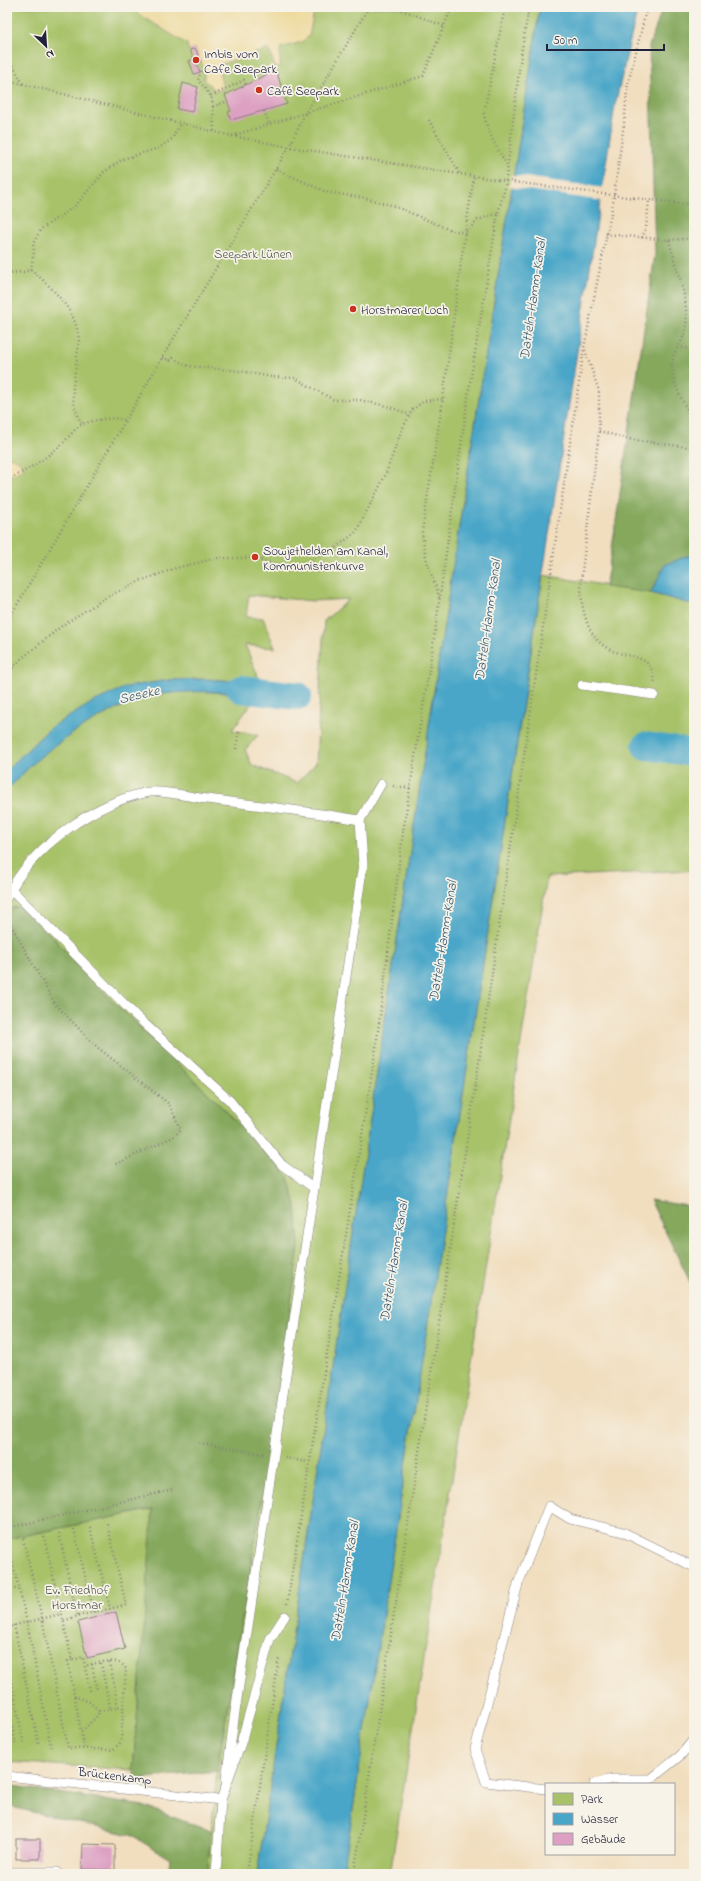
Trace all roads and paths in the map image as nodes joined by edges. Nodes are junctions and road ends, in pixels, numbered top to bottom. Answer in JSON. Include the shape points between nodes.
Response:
{"nodes":[{"id":1,"x":369,"y":7,"type":"edge"},
{"id":2,"x":394,"y":7,"type":"edge"},
{"id":3,"x":452,"y":7,"type":"edge"},
{"id":4,"x":504,"y":7,"type":"edge"},
{"id":5,"x":529,"y":7,"type":"edge"},
{"id":6,"x":647,"y":7,"type":"edge"},
{"id":7,"x":444,"y":26,"type":"junction"},
{"id":8,"x":7,"y":55,"type":"edge"},
{"id":9,"x":201,"y":71,"type":"dead end"},
{"id":10,"x":7,"y":80,"type":"edge"},
{"id":11,"x":23,"y":85,"type":"junction"},
{"id":12,"x":246,"y":85,"type":"dead end"},
{"id":13,"x":212,"y":96,"type":"junction"},
{"id":14,"x":227,"y":101,"type":"dead end"},
{"id":15,"x":213,"y":107,"type":"junction"},
{"id":16,"x":264,"y":111,"type":"dead end"},
{"id":17,"x":305,"y":114,"type":"junction"},
{"id":18,"x":429,"y":120,"type":"dead end"},
{"id":19,"x":180,"y":124,"type":"junction"},
{"id":20,"x":269,"y":124,"type":"junction"},
{"id":21,"x":214,"y":131,"type":"junction"},
{"id":22,"x":232,"y":136,"type":"junction"},
{"id":23,"x":289,"y":147,"type":"junction"},
{"id":24,"x":507,"y":166,"type":"junction"},
{"id":25,"x":276,"y":169,"type":"junction"},
{"id":26,"x":461,"y":175,"type":"junction"},
{"id":27,"x":474,"y":176,"type":"junction"},
{"id":28,"x":649,"y":201,"type":"junction"},
{"id":29,"x":694,"y":205,"type":"edge"},
{"id":30,"x":498,"y":213,"type":"junction"},
{"id":31,"x":466,"y":233,"type":"junction"},
{"id":32,"x":606,"y":234,"type":"junction"},
{"id":33,"x":642,"y":238,"type":"junction"},
{"id":34,"x":694,"y":238,"type":"edge"},
{"id":35,"x":669,"y":240,"type":"junction"},
{"id":36,"x":31,"y":269,"type":"junction"},
{"id":37,"x":7,"y":273,"type":"edge"},
{"id":38,"x":678,"y":347,"type":"junction"},
{"id":39,"x":584,"y":348,"type":"junction"},
{"id":40,"x":694,"y":349,"type":"edge"},
{"id":41,"x":162,"y":358,"type":"junction"},
{"id":42,"x":194,"y":365,"type":"junction"},
{"id":43,"x":191,"y":368,"type":"dead end"},
{"id":44,"x":443,"y":399,"type":"junction"},
{"id":45,"x":410,"y":415,"type":"junction"},
{"id":46,"x":126,"y":420,"type":"junction"},
{"id":47,"x":694,"y":420,"type":"edge"},
{"id":48,"x":82,"y":424,"type":"junction"},
{"id":49,"x":599,"y":430,"type":"junction"},
{"id":50,"x":694,"y":448,"type":"edge"},
{"id":51,"x":7,"y":480,"type":"edge"},
{"id":52,"x":440,"y":602,"type":"junction"},
{"id":53,"x":7,"y":622,"type":"edge"},
{"id":54,"x":7,"y":674,"type":"edge"},
{"id":55,"x":582,"y":685,"type":"dead end"},
{"id":56,"x":654,"y":695,"type":"joint"},
{"id":57,"x":239,"y":731,"type":"dead end"},
{"id":58,"x":236,"y":749,"type":"dead end"},
{"id":59,"x":380,"y":784,"type":"dead end"},
{"id":60,"x":392,"y":786,"type":"dead end"},
{"id":61,"x":410,"y":788,"type":"junction"},
{"id":62,"x":360,"y":820,"type":"junction"},
{"id":63,"x":9,"y":893,"type":"edge"},
{"id":64,"x":7,"y":918,"type":"edge"},
{"id":65,"x":114,"y":1165,"type":"dead end"},
{"id":66,"x":314,"y":1188,"type":"junction"},
{"id":67,"x":199,"y":1443,"type":"dead end"},
{"id":68,"x":274,"y":1456,"type":"junction"},
{"id":69,"x":308,"y":1462,"type":"junction"},
{"id":70,"x":172,"y":1490,"type":"dead end"},
{"id":71,"x":107,"y":1523,"type":"dead end"},
{"id":72,"x":90,"y":1527,"type":"dead end"},
{"id":73,"x":7,"y":1528,"type":"edge"},
{"id":74,"x":74,"y":1529,"type":"dead end"},
{"id":75,"x":59,"y":1533,"type":"dead end"},
{"id":76,"x":44,"y":1536,"type":"dead end"},
{"id":77,"x":23,"y":1539,"type":"dead end"},
{"id":78,"x":8,"y":1543,"type":"edge"},
{"id":79,"x":11,"y":1555,"type":"junction"},
{"id":80,"x":7,"y":1556,"type":"edge"},
{"id":81,"x":694,"y":1567,"type":"edge"},
{"id":82,"x":15,"y":1572,"type":"junction"},
{"id":83,"x":7,"y":1574,"type":"edge"},
{"id":84,"x":18,"y":1588,"type":"junction"},
{"id":85,"x":7,"y":1590,"type":"edge"},
{"id":86,"x":74,"y":1602,"type":"junction"},
{"id":87,"x":59,"y":1606,"type":"junction"},
{"id":88,"x":110,"y":1609,"type":"junction"},
{"id":89,"x":94,"y":1613,"type":"junction"},
{"id":90,"x":61,"y":1614,"type":"junction"},
{"id":91,"x":78,"y":1616,"type":"junction"},
{"id":92,"x":285,"y":1616,"type":"joint"},
{"id":93,"x":42,"y":1618,"type":"junction"},
{"id":94,"x":63,"y":1621,"type":"junction"},
{"id":95,"x":27,"y":1622,"type":"junction"},
{"id":96,"x":14,"y":1625,"type":"junction"},
{"id":97,"x":7,"y":1627,"type":"edge"},
{"id":98,"x":279,"y":1655,"type":"dead end"},
{"id":99,"x":7,"y":1659,"type":"edge"},
{"id":100,"x":72,"y":1660,"type":"junction"},
{"id":101,"x":110,"y":1662,"type":"junction"},
{"id":102,"x":101,"y":1663,"type":"junction"},
{"id":103,"x":92,"y":1664,"type":"junction"},
{"id":104,"x":85,"y":1666,"type":"junction"},
{"id":105,"x":97,"y":1690,"type":"dead end"},
{"id":106,"x":90,"y":1691,"type":"dead end"},
{"id":107,"x":74,"y":1696,"type":"junction"},
{"id":108,"x":7,"y":1704,"type":"edge"},
{"id":109,"x":118,"y":1706,"type":"junction"},
{"id":110,"x":124,"y":1707,"type":"junction"},
{"id":111,"x":110,"y":1708,"type":"junction"},
{"id":112,"x":98,"y":1710,"type":"junction"},
{"id":113,"x":81,"y":1732,"type":"junction"},
{"id":114,"x":694,"y":1739,"type":"edge"},
{"id":115,"x":16,"y":1745,"type":"dead end"},
{"id":116,"x":24,"y":1745,"type":"dead end"},
{"id":117,"x":39,"y":1746,"type":"dead end"},
{"id":118,"x":51,"y":1747,"type":"dead end"},
{"id":119,"x":84,"y":1748,"type":"junction"},
{"id":120,"x":7,"y":1776,"type":"edge"},
{"id":121,"x":226,"y":1780,"type":"junction"},
{"id":122,"x":598,"y":1783,"type":"edge"},
{"id":123,"x":545,"y":1789,"type":"edge"},
{"id":124,"x":221,"y":1800,"type":"junction"},
{"id":125,"x":7,"y":1872,"type":"edge"},
{"id":126,"x":57,"y":1872,"type":"dead end"},
{"id":127,"x":216,"y":1874,"type":"edge"},
{"id":128,"x":246,"y":1874,"type":"edge"},
{"id":129,"x":354,"y":1874,"type":"edge"}],
"edges":[{"from":1,"to":17,"type":"path"},
{"from":2,"to":7,"type":"path"},
{"from":3,"to":7,"type":"path"},
{"from":4,"to":24,"type":"path","via":[[484,113],[491,139]]},
{"from":5,"to":24,"type":"path"},
{"from":6,"to":32,"type":"path","via":[[627,88],[613,203]]},
{"from":7,"to":17,"type":"path","via":[[423,76]]},
{"from":8,"to":11,"type":"path"},
{"from":9,"to":13,"type":"path","via":[[198,80]]},
{"from":10,"to":11,"type":"path"},
{"from":11,"to":19,"type":"path"},
{"from":12,"to":13,"type":"path","via":[[244,80]]},
{"from":13,"to":15,"type":"path"},
{"from":14,"to":15,"type":"path"},
{"from":15,"to":21,"type":"path"},
{"from":16,"to":20,"type":"path"},
{"from":17,"to":20,"type":"path"},
{"from":17,"to":23,"type":"path"},
{"from":18,"to":26,"type":"path"},
{"from":19,"to":21,"type":"path"},
{"from":19,"to":36,"type":"path","via":[[172,139],[159,148],[122,159],[104,172],[75,206],[41,229],[33,244]]},
{"from":20,"to":22,"type":"path"},
{"from":21,"to":22,"type":"path"},
{"from":22,"to":23,"type":"path"},
{"from":23,"to":25,"type":"path"},
{"from":23,"to":26,"type":"path"},
{"from":24,"to":30,"type":"path","via":[[506,188]]},
{"from":25,"to":31,"type":"path","via":[[326,192],[394,206],[448,230]]},
{"from":25,"to":41,"type":"path"},
{"from":26,"to":27,"type":"path"},
{"from":27,"to":28,"type":"path","bridge":true},
{"from":27,"to":31,"type":"path"},
{"from":28,"to":29,"type":"path"},
{"from":28,"to":33,"type":"path","via":[[646,228]]},
{"from":30,"to":31,"type":"path","via":[[478,220]]},
{"from":30,"to":52,"type":"path","via":[[469,389]]},
{"from":31,"to":44,"type":"path"},
{"from":32,"to":33,"type":"path"},
{"from":32,"to":39,"type":"path"},
{"from":33,"to":35,"type":"path"},
{"from":34,"to":35,"type":"path"},
{"from":35,"to":38,"type":"path","via":[[686,303],[686,329]]},
{"from":36,"to":37,"type":"path"},
{"from":36,"to":48,"type":"path","via":[[61,297],[74,319],[79,341],[72,395]]},
{"from":38,"to":40,"type":"path"},
{"from":38,"to":47,"type":"path","via":[[672,359],[675,386]]},
{"from":39,"to":49,"type":"path","via":[[599,391]]},
{"from":39,"to":129,"type":"path","via":[[479,1059]]},
{"from":41,"to":42,"type":"path","via":[[172,361],[173,358],[188,366]]},
{"from":41,"to":46,"type":"path"},
{"from":42,"to":43,"type":"path"},
{"from":42,"to":45,"type":"path","via":[[295,378],[334,400],[360,400]]},
{"from":44,"to":45,"type":"path","via":[[424,401],[412,410]]},
{"from":44,"to":52,"type":"path","via":[[422,532],[425,552],[438,588]]},
{"from":45,"to":54,"type":"path","via":[[385,476],[356,532],[334,549],[303,564],[280,566],[253,558],[217,558],[176,568],[140,581],[104,598],[63,625],[20,659]]},
{"from":46,"to":48,"type":"path","via":[[114,418]]},
{"from":46,"to":53,"type":"path"},
{"from":48,"to":51,"type":"path","via":[[60,446],[22,473]]},
{"from":49,"to":50,"type":"path","via":[[628,439]]},
{"from":49,"to":56,"type":"path","via":[[580,588],[583,609],[596,638],[607,649],[631,655],[644,661],[651,668]]},
{"from":52,"to":61,"type":"path"},
{"from":55,"to":56,"type":"lane"},
{"from":57,"to":58,"type":"path"},
{"from":59,"to":62,"type":"lane"},
{"from":60,"to":61,"type":"path"},
{"from":61,"to":69,"type":"path","via":[[376,1047]]},
{"from":62,"to":63,"type":"lane","via":[[150,791],[114,803],[80,820],[48,844],[18,877]]},
{"from":62,"to":66,"type":"lane","via":[[363,864]]},
{"from":63,"to":66,"type":"lane","via":[[136,1016],[230,1101],[282,1165]]},
{"from":64,"to":65,"type":"path","via":[[55,1004],[97,1047],[169,1104],[181,1130],[173,1137]]},
{"from":66,"to":68,"type":"lane"},
{"from":67,"to":68,"type":"path"},
{"from":68,"to":69,"type":"path"},
{"from":68,"to":121,"type":"lane"},
{"from":69,"to":92,"type":"path"},
{"from":70,"to":73,"type":"path"},
{"from":71,"to":88,"type":"path","via":[[126,1605]]},
{"from":72,"to":88,"type":"path"},
{"from":74,"to":89,"type":"path"},
{"from":75,"to":86,"type":"path"},
{"from":76,"to":87,"type":"path"},
{"from":77,"to":93,"type":"path"},
{"from":78,"to":79,"type":"path"},
{"from":79,"to":80,"type":"path"},
{"from":79,"to":82,"type":"path"},
{"from":81,"to":123,"type":"lane","via":[[623,1532],[570,1519],[549,1506],[518,1584],[475,1749],[486,1782]]},
{"from":82,"to":83,"type":"path"},
{"from":82,"to":84,"type":"path"},
{"from":84,"to":85,"type":"path"},
{"from":84,"to":95,"type":"path"},
{"from":86,"to":87,"type":"path"},
{"from":86,"to":91,"type":"path"},
{"from":87,"to":90,"type":"path"},
{"from":88,"to":89,"type":"path"},
{"from":89,"to":91,"type":"path"},
{"from":90,"to":93,"type":"path"},
{"from":90,"to":94,"type":"path"},
{"from":91,"to":94,"type":"path"},
{"from":92,"to":121,"type":"lane","via":[[270,1639],[241,1743]]},
{"from":93,"to":95,"type":"path"},
{"from":93,"to":119,"type":"path","via":[[68,1748]]},
{"from":94,"to":100,"type":"path"},
{"from":95,"to":96,"type":"path"},
{"from":95,"to":118,"type":"path"},
{"from":96,"to":97,"type":"path"},
{"from":96,"to":117,"type":"path"},
{"from":98,"to":128,"type":"path"},
{"from":99,"to":116,"type":"path"},
{"from":100,"to":104,"type":"path","via":[[83,1657]]},
{"from":100,"to":107,"type":"path","via":[[68,1661]]},
{"from":101,"to":102,"type":"path"},
{"from":101,"to":109,"type":"path"},
{"from":101,"to":110,"type":"path","via":[[126,1668]]},
{"from":102,"to":103,"type":"path"},
{"from":102,"to":111,"type":"path"},
{"from":103,"to":104,"type":"path"},
{"from":103,"to":105,"type":"path"},
{"from":104,"to":106,"type":"path"},
{"from":107,"to":112,"type":"path","via":[[90,1702]]},
{"from":107,"to":113,"type":"path"},
{"from":108,"to":115,"type":"path"},
{"from":109,"to":110,"type":"path"},
{"from":109,"to":111,"type":"path"},
{"from":110,"to":119,"type":"path","via":[[121,1742],[117,1748]]},
{"from":111,"to":112,"type":"path"},
{"from":112,"to":113,"type":"path","via":[[98,1715]]},
{"from":113,"to":119,"type":"path"},
{"from":114,"to":122,"type":"lane","via":[[682,1755],[651,1779],[612,1779]]},
{"from":120,"to":124,"type":"lane","name":"Brückenkamp"},
{"from":121,"to":124,"type":"lane"},
{"from":124,"to":127,"type":"lane"},
{"from":125,"to":126,"type":"lane"}]}
